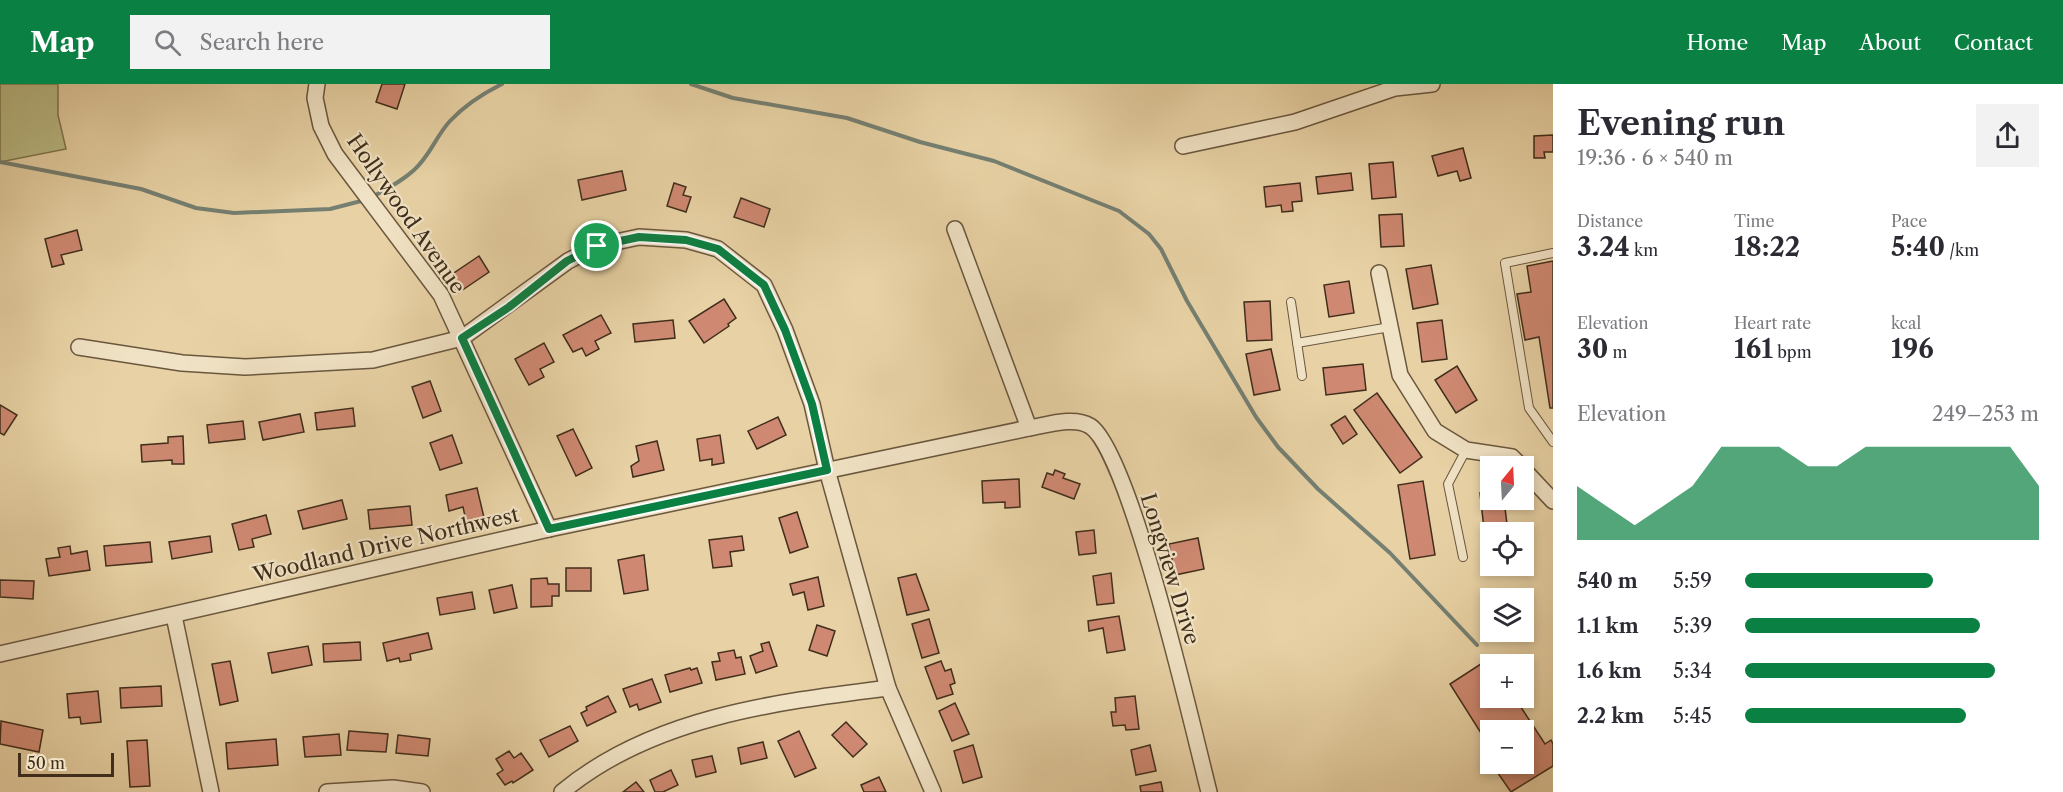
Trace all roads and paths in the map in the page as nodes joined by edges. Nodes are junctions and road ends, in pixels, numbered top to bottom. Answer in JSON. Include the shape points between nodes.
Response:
{"nodes":[{"id":1,"x":317,"y":84,"type":"edge"},
{"id":2,"x":1432,"y":84,"type":"edge"},
{"id":3,"x":1394,"y":86,"type":"edge"},
{"id":4,"x":1183,"y":146,"type":"dead end"},
{"id":5,"x":955,"y":229,"type":"dead end"},
{"id":6,"x":1553,"y":253,"type":"edge"},
{"id":7,"x":1379,"y":273,"type":"dead end"},
{"id":8,"x":1291,"y":302,"type":"dead end"},
{"id":9,"x":1390,"y":327,"type":"junction"},
{"id":10,"x":462,"y":338,"type":"junction"},
{"id":11,"x":1297,"y":343,"type":"junction"},
{"id":12,"x":79,"y":347,"type":"dead end"},
{"id":13,"x":1302,"y":376,"type":"dead end"},
{"id":14,"x":1029,"y":428,"type":"junction"},
{"id":15,"x":1553,"y":442,"type":"edge"},
{"id":16,"x":1467,"y":450,"type":"junction"},
{"id":17,"x":1506,"y":456,"type":"edge"},
{"id":18,"x":827,"y":470,"type":"junction"},
{"id":19,"x":1534,"y":481,"type":"edge"},
{"id":20,"x":1553,"y":501,"type":"edge"},
{"id":21,"x":549,"y":529,"type":"junction"},
{"id":22,"x":1463,"y":557,"type":"dead end"},
{"id":23,"x":174,"y":616,"type":"junction"},
{"id":24,"x":0,"y":654,"type":"edge"},
{"id":25,"x":888,"y":688,"type":"junction"},
{"id":26,"x":211,"y":792,"type":"edge"},
{"id":27,"x":327,"y":792,"type":"edge"},
{"id":28,"x":422,"y":792,"type":"edge"},
{"id":29,"x":562,"y":792,"type":"edge"},
{"id":30,"x":933,"y":792,"type":"edge"},
{"id":31,"x":1209,"y":792,"type":"edge"}],
"edges":[{"from":1,"to":10,"type":"street","name":"Hollywood Avenue","via":[[315,98],[321,126],[335,154],[441,295]]},
{"from":2,"to":3,"type":"street"},
{"from":3,"to":4,"type":"street","via":[[1295,122]]},
{"from":5,"to":14,"type":"street"},
{"from":6,"to":15,"type":"lane","via":[[1505,263],[1528,408]]},
{"from":7,"to":9,"type":"street"},
{"from":8,"to":11,"type":"lane"},
{"from":9,"to":11,"type":"lane"},
{"from":9,"to":16,"type":"street","via":[[1400,375],[1436,431]]},
{"from":10,"to":12,"type":"street","via":[[373,360],[246,367],[182,363]]},
{"from":10,"to":18,"type":"street","via":[[567,261],[597,246],[639,237],[686,240],[718,249],[764,285],[812,404]]},
{"from":10,"to":21,"type":"street","name":"Hollywood Avenue"},
{"from":11,"to":13,"type":"lane"},
{"from":14,"to":18,"type":"street","name":"Woodland Drive Northwest"},
{"from":14,"to":31,"type":"street","name":"Longview Drive","via":[[1080,420],[1093,428],[1108,452],[1132,508],[1152,573]]},
{"from":16,"to":17,"type":"street"},
{"from":16,"to":22,"type":"lane","via":[[1448,484]]},
{"from":18,"to":21,"type":"street","name":"Woodland Drive Northwest"},
{"from":18,"to":25,"type":"street"},
{"from":19,"to":20,"type":"street"},
{"from":21,"to":23,"type":"street","name":"Woodland Drive Northwest"},
{"from":23,"to":24,"type":"street","name":"Woodland Drive Northwest"},
{"from":23,"to":26,"type":"street"},
{"from":25,"to":29,"type":"street","via":[[747,711],[676,729],[634,744]]},
{"from":25,"to":30,"type":"street"},
{"from":27,"to":28,"type":"street","via":[[393,788]]}]}
